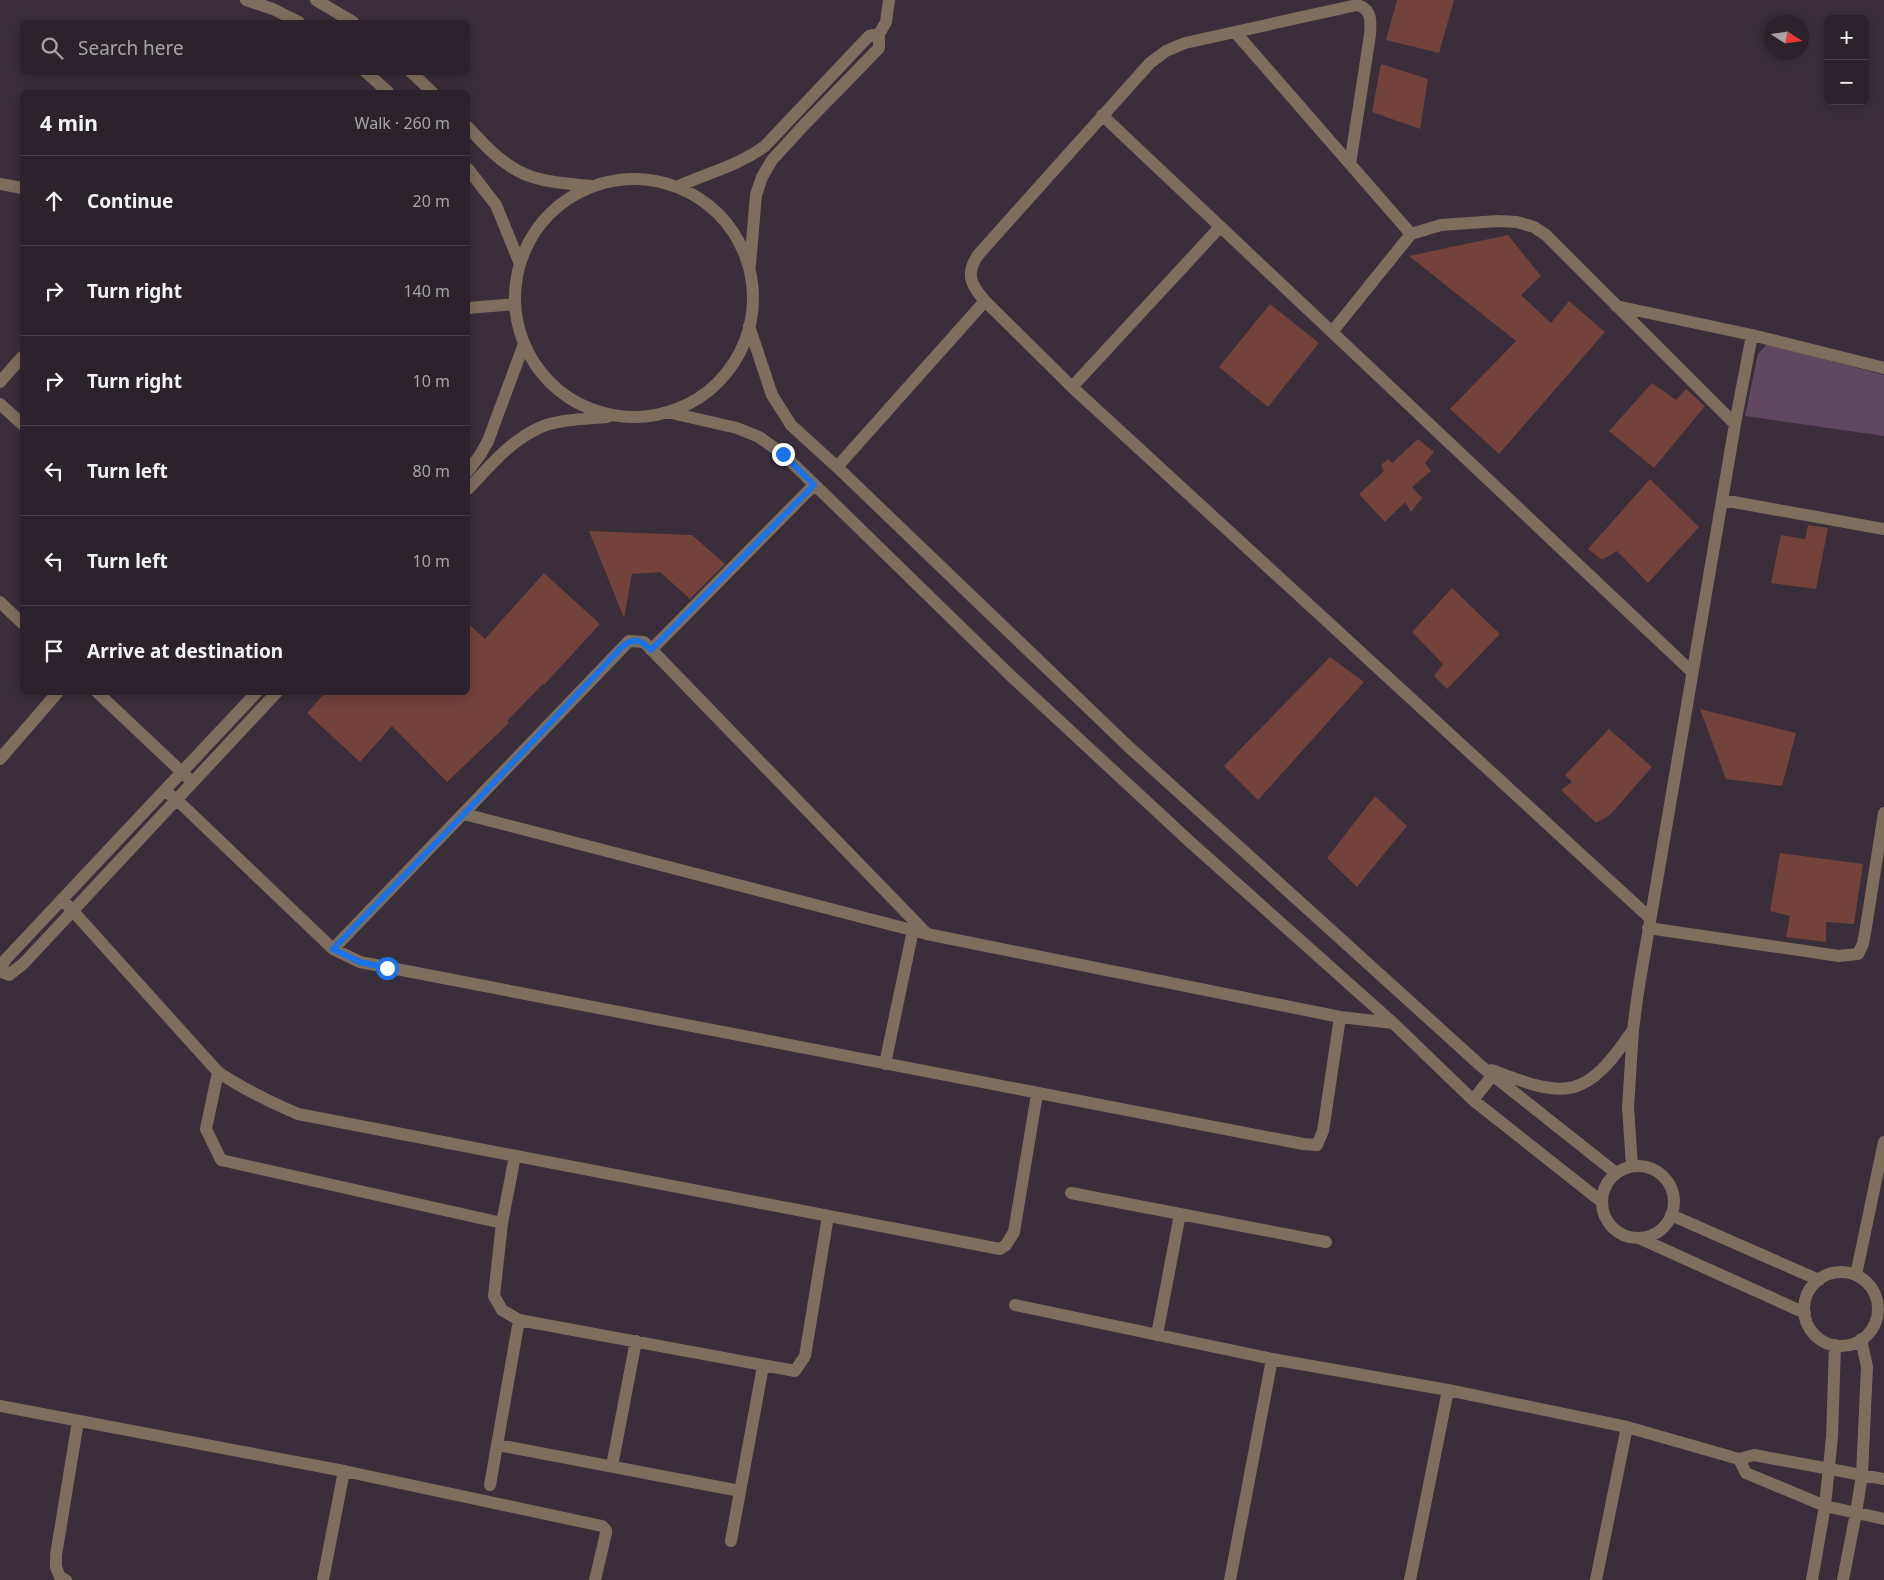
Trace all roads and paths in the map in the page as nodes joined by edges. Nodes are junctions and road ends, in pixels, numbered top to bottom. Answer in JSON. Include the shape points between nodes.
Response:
{"nodes":[{"id":1,"x":246,"y":0,"type":"edge"},
{"id":2,"x":316,"y":0,"type":"edge"},
{"id":3,"x":889,"y":0,"type":"edge"},
{"id":4,"x":295,"y":20,"type":"edge"},
{"id":5,"x":350,"y":20,"type":"edge"},
{"id":6,"x":1235,"y":32,"type":"junction"},
{"id":7,"x":879,"y":34,"type":"junction"},
{"id":8,"x":369,"y":75,"type":"edge"},
{"id":9,"x":414,"y":75,"type":"edge"},
{"id":10,"x":386,"y":90,"type":"edge"},
{"id":11,"x":430,"y":90,"type":"edge"},
{"id":12,"x":1102,"y":115,"type":"junction"},
{"id":13,"x":470,"y":129,"type":"edge"},
{"id":14,"x":1350,"y":164,"type":"junction"},
{"id":15,"x":470,"y":171,"type":"edge"},
{"id":16,"x":0,"y":184,"type":"edge"},
{"id":17,"x":593,"y":186,"type":"junction"},
{"id":18,"x":677,"y":187,"type":"junction"},
{"id":19,"x":20,"y":188,"type":"edge"},
{"id":20,"x":1220,"y":226,"type":"junction"},
{"id":21,"x":1410,"y":234,"type":"junction"},
{"id":22,"x":520,"y":264,"type":"junction"},
{"id":23,"x":750,"y":270,"type":"junction"},
{"id":24,"x":985,"y":301,"type":"junction"},
{"id":25,"x":515,"y":304,"type":"junction"},
{"id":26,"x":1616,"y":306,"type":"junction"},
{"id":27,"x":470,"y":308,"type":"edge"},
{"id":28,"x":750,"y":326,"type":"junction"},
{"id":29,"x":1332,"y":332,"type":"junction"},
{"id":30,"x":1752,"y":335,"type":"junction"},
{"id":31,"x":524,"y":344,"type":"junction"},
{"id":32,"x":20,"y":359,"type":"edge"},
{"id":33,"x":1884,"y":368,"type":"edge"},
{"id":34,"x":0,"y":382,"type":"edge"},
{"id":35,"x":1072,"y":387,"type":"junction"},
{"id":36,"x":0,"y":404,"type":"edge"},
{"id":37,"x":667,"y":412,"type":"junction"},
{"id":38,"x":617,"y":416,"type":"junction"},
{"id":39,"x":20,"y":422,"type":"edge"},
{"id":40,"x":1734,"y":424,"type":"junction"},
{"id":41,"x":837,"y":467,"type":"junction"},
{"id":42,"x":470,"y":468,"type":"edge"},
{"id":43,"x":814,"y":485,"type":"junction"},
{"id":44,"x":470,"y":487,"type":"edge"},
{"id":45,"x":1722,"y":500,"type":"junction"},
{"id":46,"x":1884,"y":529,"type":"edge"},
{"id":47,"x":0,"y":602,"type":"edge"},
{"id":48,"x":20,"y":621,"type":"edge"},
{"id":49,"x":651,"y":650,"type":"junction"},
{"id":50,"x":1692,"y":672,"type":"junction"},
{"id":51,"x":55,"y":695,"type":"edge"},
{"id":52,"x":99,"y":695,"type":"edge"},
{"id":53,"x":254,"y":695,"type":"edge"},
{"id":54,"x":275,"y":695,"type":"edge"},
{"id":55,"x":0,"y":759,"type":"edge"},
{"id":56,"x":182,"y":773,"type":"junction"},
{"id":57,"x":193,"y":783,"type":"junction"},
{"id":58,"x":164,"y":791,"type":"junction"},
{"id":59,"x":177,"y":800,"type":"junction"},
{"id":60,"x":464,"y":814,"type":"junction"},
{"id":61,"x":1884,"y":814,"type":"edge"},
{"id":62,"x":62,"y":899,"type":"junction"},
{"id":63,"x":73,"y":912,"type":"junction"},
{"id":64,"x":1649,"y":923,"type":"junction"},
{"id":65,"x":913,"y":930,"type":"junction"},
{"id":66,"x":927,"y":934,"type":"junction"},
{"id":67,"x":333,"y":949,"type":"junction"},
{"id":68,"x":1340,"y":1017,"type":"junction"},
{"id":69,"x":1393,"y":1023,"type":"junction"},
{"id":70,"x":1633,"y":1030,"type":"junction"},
{"id":71,"x":885,"y":1064,"type":"junction"},
{"id":72,"x":1481,"y":1066,"type":"junction"},
{"id":73,"x":218,"y":1072,"type":"junction"},
{"id":74,"x":1492,"y":1076,"type":"junction"},
{"id":75,"x":1037,"y":1094,"type":"junction"},
{"id":76,"x":1473,"y":1100,"type":"junction"},
{"id":77,"x":1884,"y":1142,"type":"edge"},
{"id":78,"x":515,"y":1156,"type":"junction"},
{"id":79,"x":1632,"y":1166,"type":"junction"},
{"id":80,"x":1616,"y":1173,"type":"junction"},
{"id":81,"x":1071,"y":1193,"type":"dead end"},
{"id":82,"x":1602,"y":1202,"type":"junction"},
{"id":83,"x":1180,"y":1214,"type":"junction"},
{"id":84,"x":1671,"y":1215,"type":"junction"},
{"id":85,"x":828,"y":1216,"type":"junction"},
{"id":86,"x":502,"y":1223,"type":"junction"},
{"id":87,"x":1639,"y":1238,"type":"junction"},
{"id":88,"x":1326,"y":1242,"type":"dead end"},
{"id":89,"x":1856,"y":1274,"type":"junction"},
{"id":90,"x":1819,"y":1280,"type":"junction"},
{"id":91,"x":1880,"y":1295,"type":"edge"},
{"id":92,"x":1016,"y":1305,"type":"dead end"},
{"id":93,"x":1805,"y":1314,"type":"junction"},
{"id":94,"x":519,"y":1320,"type":"junction"},
{"id":95,"x":1157,"y":1335,"type":"junction"},
{"id":96,"x":1862,"y":1340,"type":"junction"},
{"id":97,"x":636,"y":1342,"type":"junction"},
{"id":98,"x":1835,"y":1345,"type":"junction"},
{"id":99,"x":1272,"y":1360,"type":"junction"},
{"id":100,"x":763,"y":1366,"type":"junction"},
{"id":101,"x":1448,"y":1390,"type":"junction"},
{"id":102,"x":0,"y":1406,"type":"edge"},
{"id":103,"x":78,"y":1421,"type":"junction"},
{"id":104,"x":1626,"y":1427,"type":"junction"},
{"id":105,"x":498,"y":1445,"type":"junction"},
{"id":106,"x":1739,"y":1459,"type":"junction"},
{"id":107,"x":612,"y":1466,"type":"junction"},
{"id":108,"x":1828,"y":1470,"type":"junction"},
{"id":109,"x":344,"y":1471,"type":"junction"},
{"id":110,"x":1862,"y":1474,"type":"junction"},
{"id":111,"x":1884,"y":1479,"type":"edge"},
{"id":112,"x":490,"y":1485,"type":"dead end"},
{"id":113,"x":740,"y":1491,"type":"junction"},
{"id":114,"x":1825,"y":1506,"type":"junction"},
{"id":115,"x":1856,"y":1513,"type":"junction"},
{"id":116,"x":1884,"y":1519,"type":"edge"},
{"id":117,"x":731,"y":1542,"type":"dead end"},
{"id":118,"x":66,"y":1580,"type":"edge"},
{"id":119,"x":323,"y":1580,"type":"edge"},
{"id":120,"x":595,"y":1580,"type":"edge"},
{"id":121,"x":1230,"y":1580,"type":"edge"},
{"id":122,"x":1410,"y":1580,"type":"edge"},
{"id":123,"x":1596,"y":1580,"type":"edge"},
{"id":124,"x":1812,"y":1580,"type":"edge"},
{"id":125,"x":1843,"y":1580,"type":"edge"}],
"edges":[{"from":1,"to":4,"type":"street"},
{"from":2,"to":5,"type":"street"},
{"from":3,"to":7,"type":"street","via":[[886,22]]},
{"from":6,"to":12,"type":"street","via":[[1185,43],[1159,55]]},
{"from":6,"to":14,"type":"street"},
{"from":6,"to":14,"type":"street","via":[[1357,5],[1368,11],[1371,19],[1366,66]]},
{"from":7,"to":18,"type":"street","via":[[869,36],[752,156]]},
{"from":7,"to":23,"type":"street","via":[[879,48],[772,160],[762,177],[756,195]]},
{"from":8,"to":10,"type":"street"},
{"from":9,"to":11,"type":"street"},
{"from":12,"to":20,"type":"street"},
{"from":12,"to":24,"type":"street","via":[[974,261],[970,278]]},
{"from":13,"to":17,"type":"street","via":[[510,167],[527,175],[558,183]]},
{"from":14,"to":21,"type":"street"},
{"from":15,"to":22,"type":"street","via":[[496,205]]},
{"from":16,"to":19,"type":"street"},
{"from":17,"to":18,"type":"street","via":[[614,180],[636,179]]},
{"from":17,"to":22,"type":"street","via":[[556,208],[540,224]]},
{"from":18,"to":23,"type":"street","via":[[697,197],[720,217],[742,248]]},
{"from":20,"to":29,"type":"street"},
{"from":20,"to":35,"type":"street"},
{"from":21,"to":26,"type":"street","via":[[1441,225],[1471,222],[1517,222],[1534,227],[1546,235]]},
{"from":21,"to":29,"type":"street"},
{"from":22,"to":25,"type":"street"},
{"from":23,"to":28,"type":"street","via":[[753,298]]},
{"from":24,"to":35,"type":"street"},
{"from":24,"to":41,"type":"street"},
{"from":25,"to":27,"type":"street"},
{"from":25,"to":31,"type":"street"},
{"from":26,"to":30,"type":"street"},
{"from":26,"to":40,"type":"street"},
{"from":28,"to":37,"type":"street","via":[[733,364],[720,380],[698,398]]},
{"from":28,"to":41,"type":"street","via":[[772,395],[791,425]]},
{"from":29,"to":50,"type":"street"},
{"from":30,"to":33,"type":"street"},
{"from":30,"to":40,"type":"street"},
{"from":31,"to":38,"type":"street","via":[[546,378],[561,392],[578,404]]},
{"from":31,"to":42,"type":"street","via":[[488,441]]},
{"from":32,"to":34,"type":"street"},
{"from":35,"to":64,"type":"street"},
{"from":36,"to":39,"type":"street"},
{"from":37,"to":38,"type":"street"},
{"from":37,"to":43,"type":"street","via":[[737,428],[759,437],[783,454]]},
{"from":38,"to":44,"type":"street","via":[[542,427],[507,449]]},
{"from":40,"to":45,"type":"street"},
{"from":41,"to":72,"type":"street","via":[[1130,748]]},
{"from":43,"to":49,"type":"street"},
{"from":43,"to":69,"type":"street","via":[[1138,794]]},
{"from":45,"to":46,"type":"street"},
{"from":45,"to":50,"type":"street"},
{"from":47,"to":48,"type":"street"},
{"from":49,"to":60,"type":"street","via":[[638,640],[622,647]]},
{"from":49,"to":66,"type":"street"},
{"from":50,"to":64,"type":"street"},
{"from":51,"to":55,"type":"street"},
{"from":52,"to":56,"type":"street"},
{"from":53,"to":56,"type":"street"},
{"from":54,"to":57,"type":"street"},
{"from":56,"to":57,"type":"street"},
{"from":56,"to":58,"type":"street"},
{"from":57,"to":59,"type":"street"},
{"from":58,"to":59,"type":"street"},
{"from":58,"to":62,"type":"street"},
{"from":59,"to":63,"type":"street"},
{"from":59,"to":67,"type":"street"},
{"from":60,"to":65,"type":"street"},
{"from":60,"to":67,"type":"street"},
{"from":61,"to":64,"type":"street","via":[[1866,928],[1858,954],[1838,956]]},
{"from":62,"to":63,"type":"street"},
{"from":62,"to":63,"type":"street","via":[[6,959],[2,966],[4,973],[13,973]]},
{"from":63,"to":73,"type":"street"},
{"from":64,"to":70,"type":"street"},
{"from":65,"to":66,"type":"street"},
{"from":65,"to":71,"type":"street"},
{"from":66,"to":68,"type":"street"},
{"from":67,"to":71,"type":"street","via":[[360,962],[387,968]]},
{"from":68,"to":69,"type":"street"},
{"from":68,"to":75,"type":"street","via":[[1324,1131],[1317,1145]]},
{"from":69,"to":76,"type":"street"},
{"from":70,"to":72,"type":"street","via":[[1604,1069],[1590,1081],[1576,1087],[1546,1089]]},
{"from":70,"to":79,"type":"street","via":[[1628,1107]]},
{"from":71,"to":75,"type":"street"},
{"from":72,"to":74,"type":"street"},
{"from":73,"to":78,"type":"street","via":[[298,1114]]},
{"from":73,"to":86,"type":"street","via":[[206,1129],[221,1160]]},
{"from":74,"to":76,"type":"street"},
{"from":74,"to":80,"type":"street"},
{"from":75,"to":85,"type":"street","via":[[1014,1232],[1000,1249]]},
{"from":76,"to":82,"type":"street"},
{"from":77,"to":89,"type":"street"},
{"from":78,"to":85,"type":"street"},
{"from":78,"to":86,"type":"street"},
{"from":79,"to":80,"type":"street"},
{"from":79,"to":84,"type":"street","via":[[1656,1171],[1665,1179],[1671,1190]]},
{"from":80,"to":82,"type":"street","via":[[1608,1181]]},
{"from":81,"to":83,"type":"street"},
{"from":82,"to":87,"type":"street","via":[[1609,1224],[1623,1234]]},
{"from":83,"to":88,"type":"street"},
{"from":83,"to":95,"type":"street"},
{"from":84,"to":87,"type":"street","via":[[1659,1231]]},
{"from":84,"to":90,"type":"street"},
{"from":85,"to":100,"type":"street","via":[[805,1356],[795,1371]]},
{"from":86,"to":94,"type":"street","via":[[494,1296],[502,1310]]},
{"from":87,"to":93,"type":"street"},
{"from":89,"to":90,"type":"street","via":[[1832,1273]]},
{"from":89,"to":91,"type":"street"},
{"from":90,"to":93,"type":"street","via":[[1805,1301]]},
{"from":91,"to":96,"type":"street","via":[[1874,1326]]},
{"from":92,"to":95,"type":"street"},
{"from":93,"to":98,"type":"street","via":[[1815,1334],[1824,1342]]},
{"from":94,"to":97,"type":"street"},
{"from":94,"to":105,"type":"street"},
{"from":95,"to":99,"type":"street"},
{"from":96,"to":98,"type":"street"},
{"from":96,"to":110,"type":"street","via":[[1867,1367]]},
{"from":97,"to":100,"type":"street"},
{"from":97,"to":107,"type":"street"},
{"from":98,"to":108,"type":"street"},
{"from":99,"to":101,"type":"street"},
{"from":99,"to":121,"type":"street"},
{"from":100,"to":113,"type":"street"},
{"from":101,"to":104,"type":"street"},
{"from":101,"to":122,"type":"street"},
{"from":102,"to":103,"type":"street"},
{"from":103,"to":109,"type":"street"},
{"from":103,"to":118,"type":"street","via":[[56,1555],[60,1577]]},
{"from":104,"to":106,"type":"street"},
{"from":104,"to":123,"type":"street"},
{"from":105,"to":107,"type":"street"},
{"from":105,"to":112,"type":"street"},
{"from":106,"to":108,"type":"street","via":[[1754,1455]]},
{"from":106,"to":114,"type":"street","via":[[1746,1473]]},
{"from":107,"to":113,"type":"street"},
{"from":108,"to":110,"type":"street"},
{"from":108,"to":114,"type":"street"},
{"from":109,"to":119,"type":"street"},
{"from":109,"to":120,"type":"street","via":[[602,1526],[606,1530],[605,1538]]},
{"from":110,"to":111,"type":"street"},
{"from":110,"to":115,"type":"street"},
{"from":113,"to":117,"type":"street"},
{"from":114,"to":115,"type":"street"},
{"from":114,"to":124,"type":"street"},
{"from":115,"to":116,"type":"street"},
{"from":115,"to":125,"type":"street"}]}
